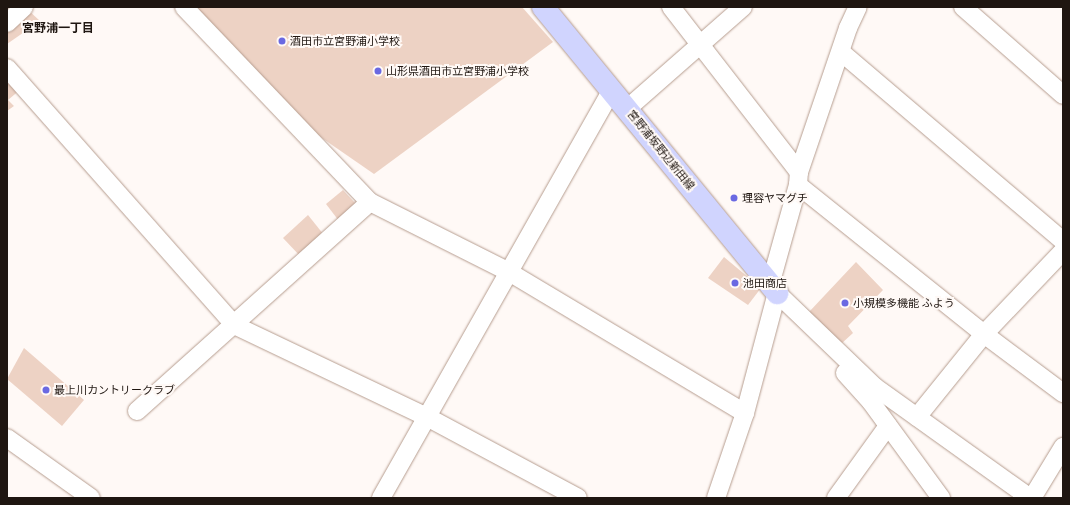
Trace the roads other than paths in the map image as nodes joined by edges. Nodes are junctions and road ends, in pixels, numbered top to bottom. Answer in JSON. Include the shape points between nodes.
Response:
{"nodes":[{"id":1,"x":24,"y":7,"type":"edge"},
{"id":2,"x":184,"y":7,"type":"edge"},
{"id":3,"x":543,"y":7,"type":"edge"},
{"id":4,"x":672,"y":7,"type":"edge"},
{"id":5,"x":744,"y":7,"type":"edge"},
{"id":6,"x":858,"y":7,"type":"edge"},
{"id":7,"x":963,"y":7,"type":"edge"},
{"id":8,"x":7,"y":22,"type":"edge"},
{"id":9,"x":701,"y":45,"type":"junction"},
{"id":10,"x":841,"y":52,"type":"junction"},
{"id":11,"x":7,"y":68,"type":"edge"},
{"id":12,"x":612,"y":90,"type":"junction"},
{"id":13,"x":1063,"y":95,"type":"edge"},
{"id":14,"x":628,"y":108,"type":"junction"},
{"id":15,"x":798,"y":179,"type":"junction"},
{"id":16,"x":370,"y":202,"type":"junction"},
{"id":17,"x":1063,"y":241,"type":"edge"},
{"id":18,"x":1063,"y":251,"type":"edge"},
{"id":19,"x":509,"y":272,"type":"junction"},
{"id":20,"x":773,"y":289,"type":"junction"},
{"id":21,"x":234,"y":325,"type":"junction"},
{"id":22,"x":984,"y":334,"type":"junction"},
{"id":23,"x":1063,"y":393,"type":"edge"},
{"id":24,"x":137,"y":411,"type":"dead end"},
{"id":25,"x":745,"y":413,"type":"junction"},
{"id":26,"x":427,"y":416,"type":"junction"},
{"id":27,"x":917,"y":417,"type":"junction"},
{"id":28,"x":888,"y":426,"type":"junction"},
{"id":29,"x":7,"y":438,"type":"edge"},
{"id":30,"x":1063,"y":447,"type":"edge"},
{"id":31,"x":63,"y":477,"type":"junction"},
{"id":32,"x":79,"y":498,"type":"edge"},
{"id":33,"x":91,"y":498,"type":"edge"},
{"id":34,"x":381,"y":498,"type":"edge"},
{"id":35,"x":578,"y":498,"type":"edge"},
{"id":36,"x":716,"y":498,"type":"edge"},
{"id":37,"x":836,"y":498,"type":"edge"},
{"id":38,"x":940,"y":498,"type":"edge"},
{"id":39,"x":1031,"y":498,"type":"edge"}],
"edges":[{"from":1,"to":8,"type":"street"},
{"from":2,"to":16,"type":"street"},
{"from":3,"to":12,"type":"main road","name":"宮野浦坂野辺新田線"},
{"from":4,"to":9,"type":"street"},
{"from":5,"to":9,"type":"street"},
{"from":6,"to":10,"type":"street"},
{"from":7,"to":13,"type":"street"},
{"from":9,"to":14,"type":"street"},
{"from":9,"to":15,"type":"street"},
{"from":10,"to":15,"type":"street"},
{"from":10,"to":17,"type":"street"},
{"from":11,"to":21,"type":"street"},
{"from":12,"to":14,"type":"main road","name":"宮野浦坂野辺新田線"},
{"from":12,"to":19,"type":"street"},
{"from":14,"to":20,"type":"main road","name":"宮野浦坂野辺新田線"},
{"from":15,"to":20,"type":"street"},
{"from":15,"to":22,"type":"street"},
{"from":16,"to":19,"type":"street"},
{"from":16,"to":21,"type":"street"},
{"from":18,"to":22,"type":"street"},
{"from":19,"to":25,"type":"street"},
{"from":19,"to":26,"type":"street"},
{"from":20,"to":25,"type":"street"},
{"from":20,"to":27,"type":"street","via":[[875,387]]},
{"from":20,"to":28,"type":"street","via":[[871,402]]},
{"from":21,"to":24,"type":"street"},
{"from":21,"to":26,"type":"street"},
{"from":22,"to":23,"type":"street"},
{"from":22,"to":27,"type":"street"},
{"from":25,"to":36,"type":"street"},
{"from":26,"to":34,"type":"street"},
{"from":26,"to":35,"type":"street"},
{"from":27,"to":39,"type":"street"},
{"from":28,"to":37,"type":"street"},
{"from":28,"to":38,"type":"street"},
{"from":29,"to":31,"type":"street"},
{"from":30,"to":39,"type":"street"},
{"from":31,"to":32,"type":"street"},
{"from":31,"to":33,"type":"street"}]}
